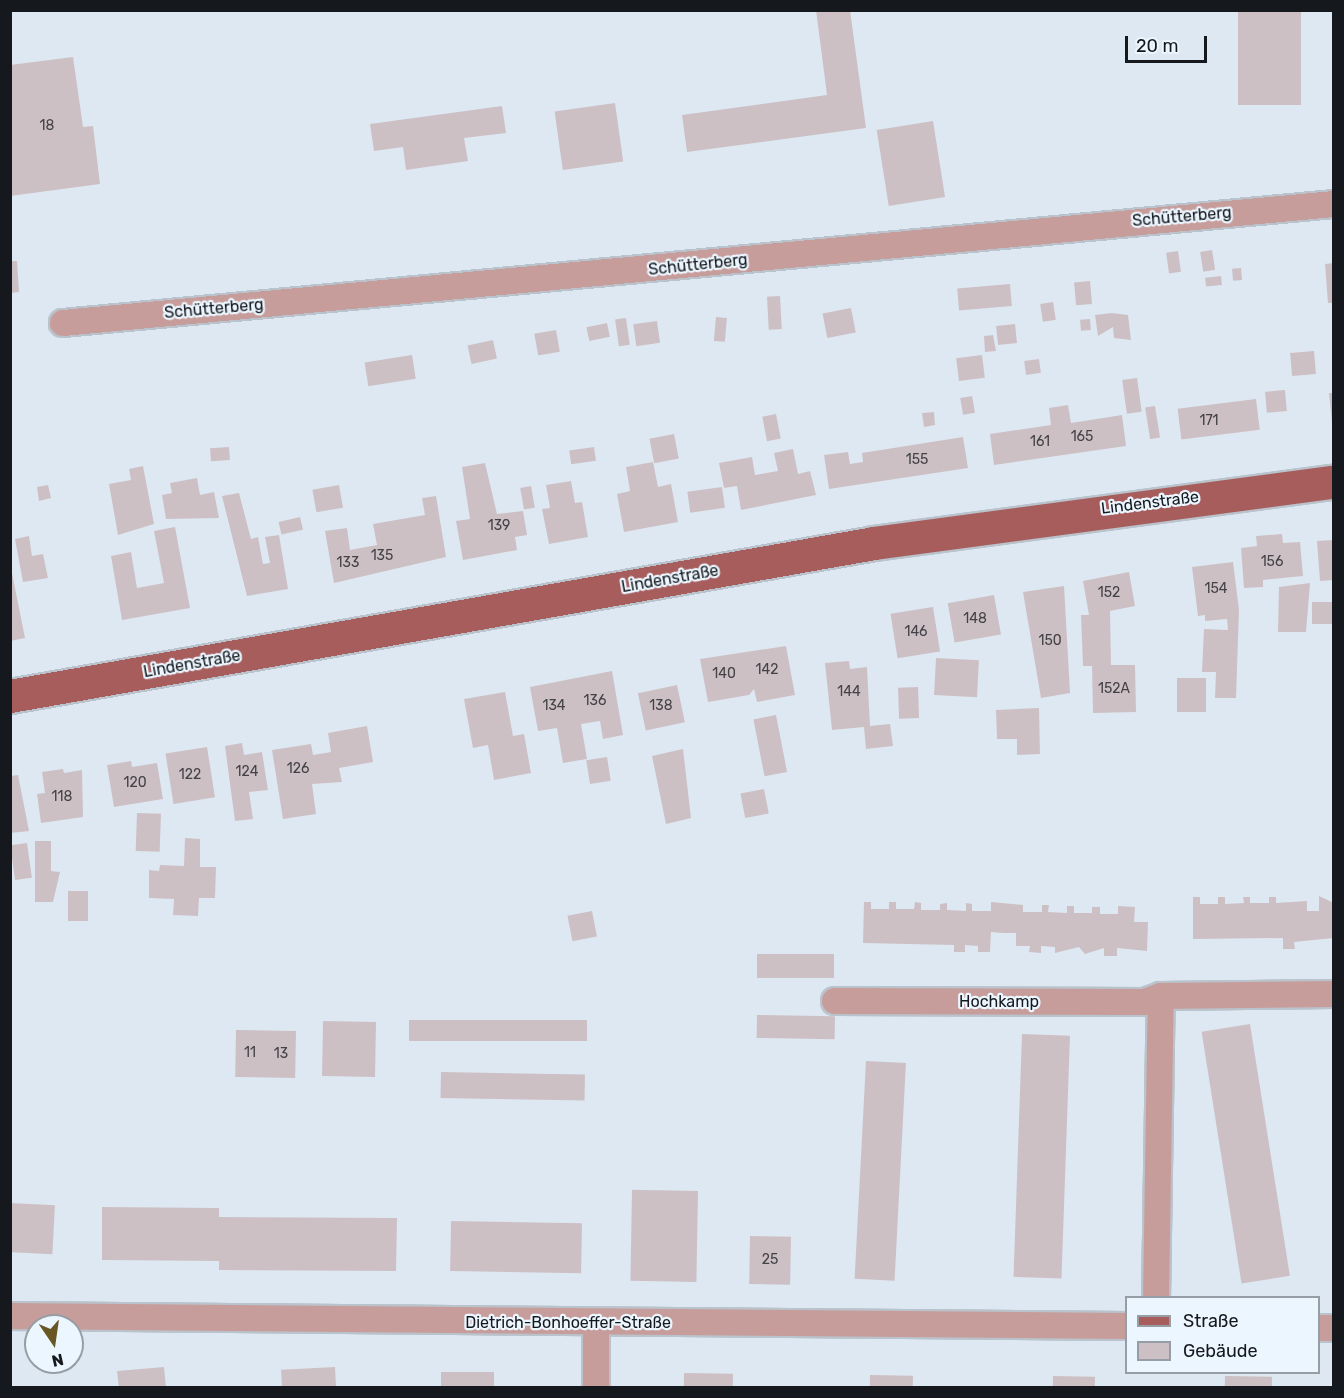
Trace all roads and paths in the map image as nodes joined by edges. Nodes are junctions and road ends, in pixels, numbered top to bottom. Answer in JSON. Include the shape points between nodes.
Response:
{"nodes":[{"id":1,"x":1334,"y":204,"type":"edge"},
{"id":2,"x":63,"y":323,"type":"dead end"},
{"id":3,"x":1334,"y":482,"type":"edge"},
{"id":4,"x":10,"y":696,"type":"edge"},
{"id":5,"x":1334,"y":994,"type":"edge"},
{"id":6,"x":1161,"y":996,"type":"junction"},
{"id":7,"x":835,"y":1001,"type":"dead end"},
{"id":8,"x":1156,"y":1296,"type":"edge"},
{"id":9,"x":10,"y":1316,"type":"edge"},
{"id":10,"x":596,"y":1323,"type":"junction"},
{"id":11,"x":1125,"y":1326,"type":"edge"},
{"id":12,"x":596,"y":1388,"type":"edge"}],
"edges":[{"from":1,"to":2,"type":"street","name":"Schütterberg"},
{"from":3,"to":4,"type":"main road","name":"Lindenstraße","via":[[874,543]]},
{"from":5,"to":6,"type":"street","name":"Hochkamp"},
{"from":6,"to":7,"type":"street","name":"Hochkamp","via":[[1144,1002]]},
{"from":6,"to":8,"type":"street"},
{"from":9,"to":10,"type":"street","name":"Dietrich-Bonhoeffer-Straße"},
{"from":10,"to":11,"type":"street","name":"Dietrich-Bonhoeffer-Straße"},
{"from":10,"to":12,"type":"street"}]}
